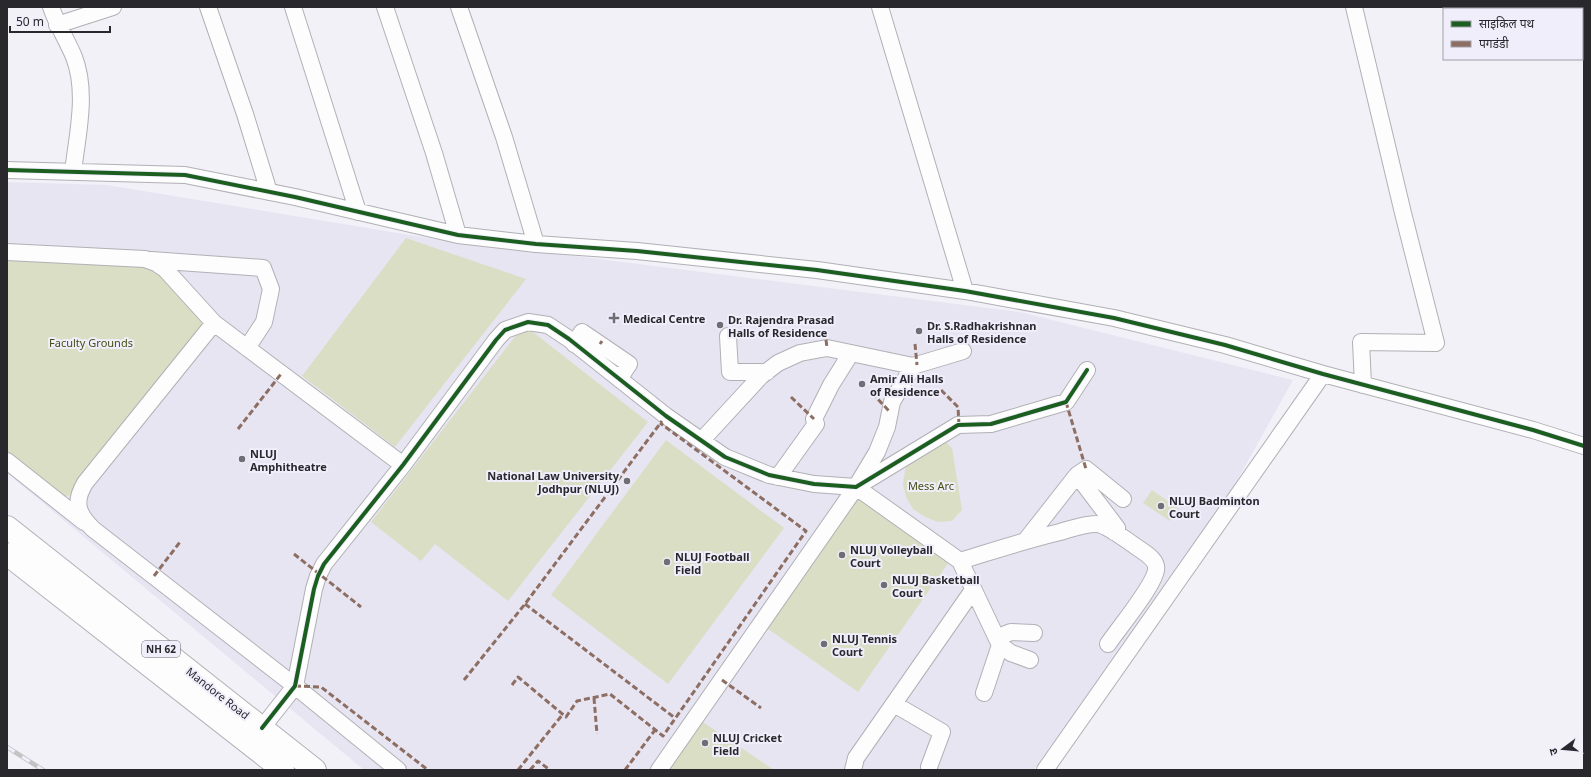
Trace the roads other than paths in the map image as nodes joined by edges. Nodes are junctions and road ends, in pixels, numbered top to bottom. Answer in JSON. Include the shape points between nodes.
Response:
{"nodes":[{"id":1,"x":51,"y":7,"type":"edge"},
{"id":2,"x":112,"y":7,"type":"edge"},
{"id":3,"x":208,"y":7,"type":"edge"},
{"id":4,"x":292,"y":7,"type":"edge"},
{"id":5,"x":385,"y":7,"type":"edge"},
{"id":6,"x":459,"y":7,"type":"edge"},
{"id":7,"x":880,"y":7,"type":"edge"},
{"id":8,"x":1354,"y":7,"type":"edge"},
{"id":9,"x":57,"y":25,"type":"junction"},
{"id":10,"x":7,"y":170,"type":"edge"},
{"id":11,"x":73,"y":172,"type":"junction"},
{"id":12,"x":269,"y":192,"type":"junction"},
{"id":13,"x":358,"y":212,"type":"junction"},
{"id":14,"x":458,"y":235,"type":"junction"},
{"id":15,"x":536,"y":244,"type":"junction"},
{"id":16,"x":7,"y":252,"type":"edge"},
{"id":17,"x":145,"y":259,"type":"junction"},
{"id":18,"x":965,"y":291,"type":"junction"},
{"id":19,"x":214,"y":324,"type":"junction"},
{"id":20,"x":728,"y":336,"type":"dead end"},
{"id":21,"x":247,"y":348,"type":"junction"},
{"id":22,"x":963,"y":351,"type":"dead end"},
{"id":23,"x":851,"y":353,"type":"junction"},
{"id":24,"x":913,"y":366,"type":"junction"},
{"id":25,"x":1087,"y":370,"type":"dead end"},
{"id":26,"x":767,"y":372,"type":"junction"},
{"id":27,"x":1323,"y":374,"type":"junction"},
{"id":28,"x":1363,"y":385,"type":"junction"},
{"id":29,"x":702,"y":440,"type":"junction"},
{"id":30,"x":1584,"y":446,"type":"edge"},
{"id":31,"x":7,"y":461,"type":"edge"},
{"id":32,"x":403,"y":466,"type":"junction"},
{"id":33,"x":1077,"y":475,"type":"junction"},
{"id":34,"x":778,"y":477,"type":"junction"},
{"id":35,"x":856,"y":487,"type":"junction"},
{"id":36,"x":1122,"y":499,"type":"dead end"},
{"id":37,"x":7,"y":527,"type":"edge"},
{"id":38,"x":93,"y":529,"type":"junction"},
{"id":39,"x":1114,"y":532,"type":"junction"},
{"id":40,"x":1026,"y":540,"type":"junction"},
{"id":41,"x":7,"y":554,"type":"edge"},
{"id":42,"x":960,"y":561,"type":"junction"},
{"id":43,"x":973,"y":590,"type":"junction"},
{"id":44,"x":1034,"y":633,"type":"dead end"},
{"id":45,"x":999,"y":641,"type":"junction"},
{"id":46,"x":1108,"y":644,"type":"dead end"},
{"id":47,"x":1030,"y":660,"type":"dead end"},
{"id":48,"x":295,"y":686,"type":"junction"},
{"id":49,"x":984,"y":693,"type":"dead end"},
{"id":50,"x":894,"y":704,"type":"junction"},
{"id":51,"x":262,"y":728,"type":"junction"},
{"id":52,"x":929,"y":767,"type":"dead end"},
{"id":53,"x":283,"y":770,"type":"edge"},
{"id":54,"x":315,"y":770,"type":"edge"},
{"id":55,"x":398,"y":770,"type":"edge"},
{"id":56,"x":659,"y":770,"type":"edge"},
{"id":57,"x":853,"y":770,"type":"edge"},
{"id":58,"x":1045,"y":770,"type":"edge"}],
"edges":[{"from":1,"to":9,"type":"street"},
{"from":2,"to":9,"type":"street"},
{"from":3,"to":12,"type":"street"},
{"from":4,"to":13,"type":"street"},
{"from":5,"to":14,"type":"street","via":[[434,153]]},
{"from":6,"to":15,"type":"street","via":[[504,137]]},
{"from":7,"to":18,"type":"street"},
{"from":8,"to":28,"type":"street","via":[[1436,343],[1361,342]]},
{"from":9,"to":11,"type":"street","via":[[74,58],[80,89]]},
{"from":10,"to":11,"type":"street"},
{"from":11,"to":12,"type":"street","via":[[185,175]]},
{"from":12,"to":13,"type":"street"},
{"from":13,"to":14,"type":"street"},
{"from":14,"to":15,"type":"street"},
{"from":15,"to":18,"type":"street","via":[[637,251],[817,270]]},
{"from":16,"to":17,"type":"street"},
{"from":17,"to":19,"type":"street","via":[[165,269]]},
{"from":17,"to":21,"type":"street","via":[[263,268],[271,289],[264,322]]},
{"from":18,"to":27,"type":"street","via":[[1114,318],[1225,345]]},
{"from":19,"to":21,"type":"street"},
{"from":19,"to":38,"type":"street","via":[[79,493],[78,507],[83,519]]},
{"from":20,"to":26,"type":"street","via":[[730,372]]},
{"from":21,"to":32,"type":"street"},
{"from":22,"to":24,"type":"street"},
{"from":23,"to":24,"type":"street"},
{"from":23,"to":26,"type":"street","via":[[827,348],[800,353],[778,363]]},
{"from":23,"to":34,"type":"street","via":[[831,384],[814,419],[816,424]]},
{"from":24,"to":35,"type":"street","via":[[892,402],[877,452]]},
{"from":25,"to":35,"type":"street","via":[[1066,402],[991,424],[958,425]]},
{"from":26,"to":29,"type":"street"},
{"from":27,"to":28,"type":"street"},
{"from":27,"to":58,"type":"street"},
{"from":28,"to":30,"type":"street"},
{"from":29,"to":32,"type":"street","via":[[666,416],[548,326],[528,322],[505,330],[496,340]]},
{"from":29,"to":34,"type":"street","via":[[725,457]]},
{"from":31,"to":38,"type":"street"},
{"from":32,"to":48,"type":"street","via":[[324,564],[318,576]]},
{"from":33,"to":36,"type":"street","via":[[1086,469]]},
{"from":33,"to":39,"type":"street","via":[[1117,528]]},
{"from":33,"to":40,"type":"street"},
{"from":34,"to":35,"type":"street","via":[[814,484]]},
{"from":35,"to":42,"type":"street"},
{"from":35,"to":56,"type":"street"},
{"from":37,"to":51,"type":"highway","name":"Mandore Road","number":"NH 62"},
{"from":38,"to":48,"type":"street"},
{"from":39,"to":40,"type":"street","via":[[1097,524]]},
{"from":39,"to":46,"type":"street","via":[[1154,561],[1156,571],[1152,581]]},
{"from":40,"to":42,"type":"street"},
{"from":41,"to":53,"type":"highway","name":"Mandore Road"},
{"from":42,"to":43,"type":"street"},
{"from":43,"to":45,"type":"street"},
{"from":43,"to":50,"type":"street"},
{"from":44,"to":45,"type":"street","via":[[1011,632]]},
{"from":45,"to":47,"type":"street","via":[[1011,653]]},
{"from":45,"to":49,"type":"street"},
{"from":48,"to":51,"type":"street"},
{"from":48,"to":55,"type":"street"},
{"from":50,"to":52,"type":"street","via":[[942,732]]},
{"from":50,"to":57,"type":"street","via":[[856,758]]},
{"from":51,"to":54,"type":"highway","name":"Mandore Road","number":"NH 62"}]}
